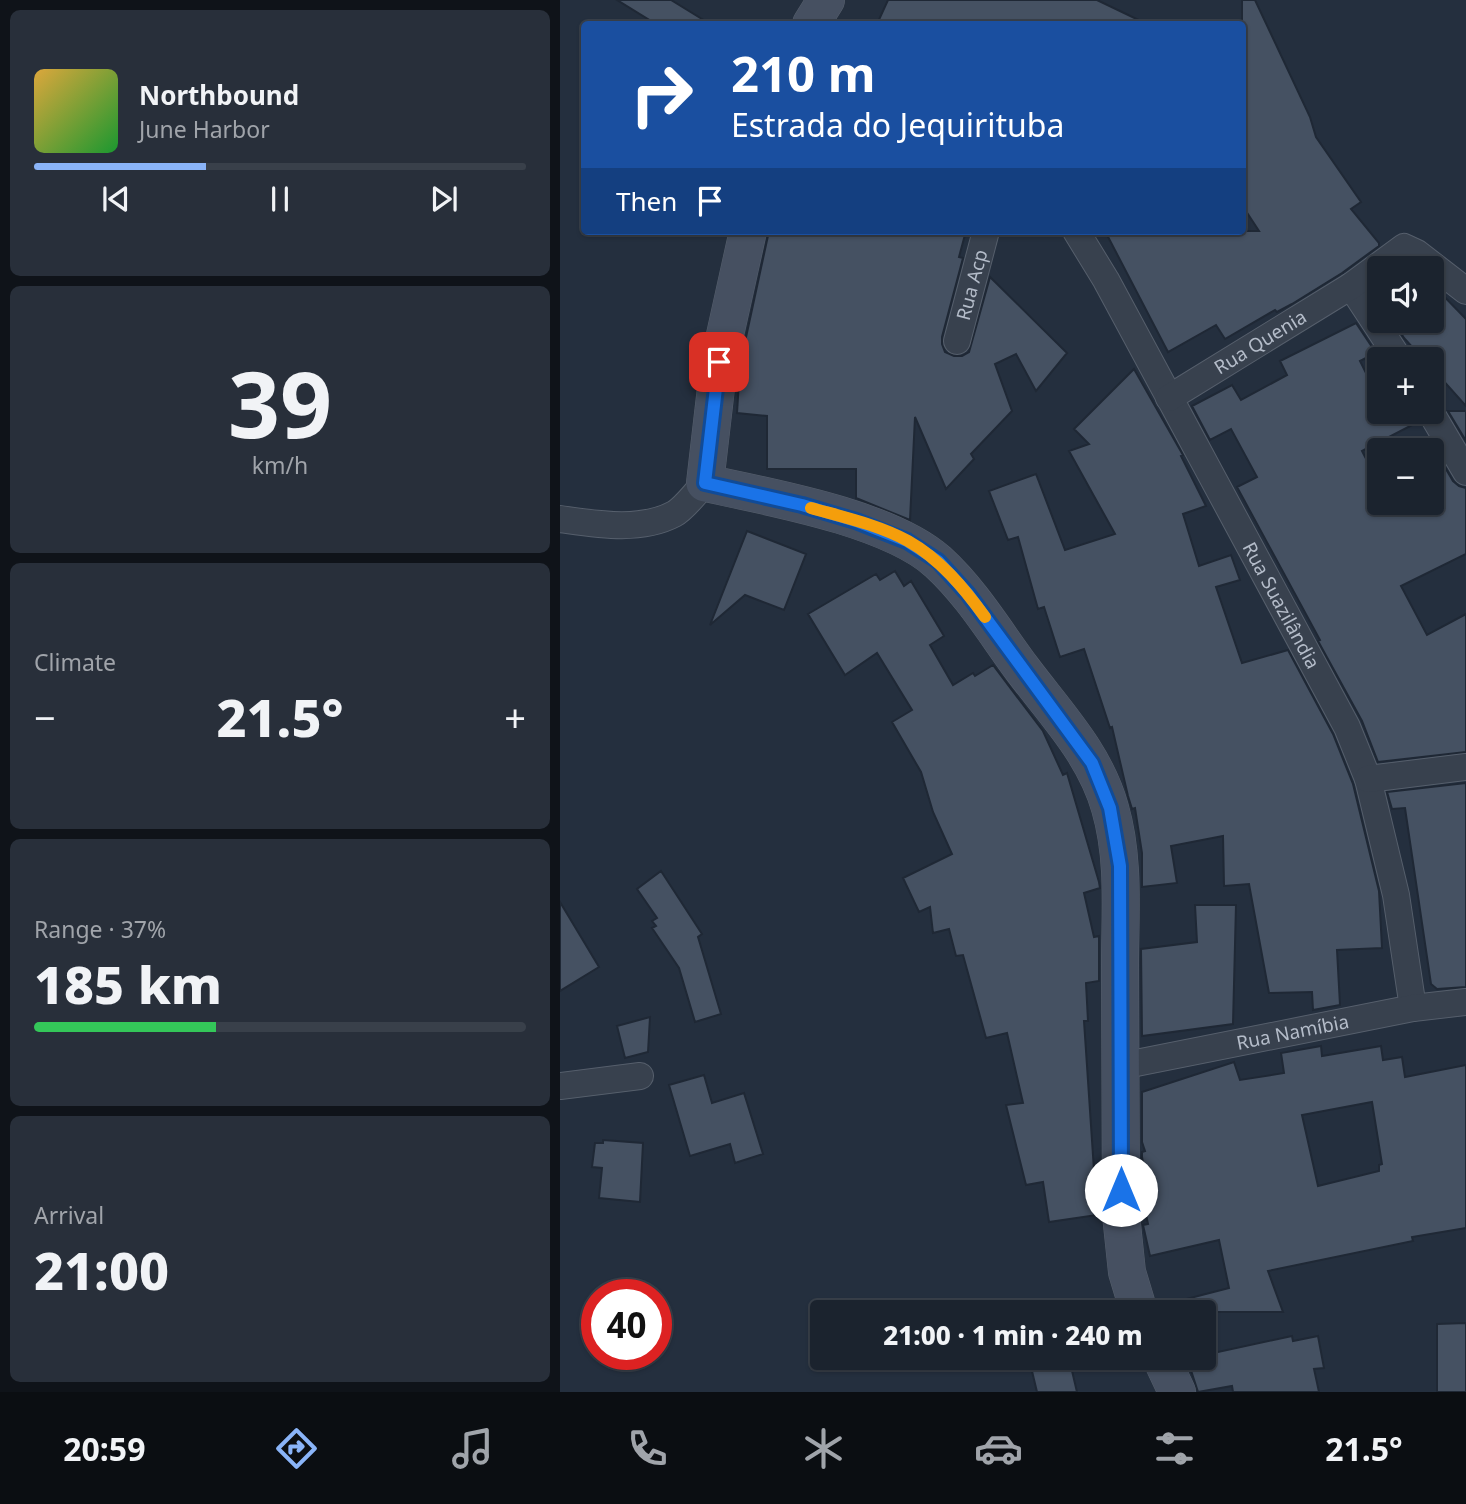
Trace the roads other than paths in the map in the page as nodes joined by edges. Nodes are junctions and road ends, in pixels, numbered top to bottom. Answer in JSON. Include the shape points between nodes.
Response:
{"nodes":[{"id":1,"x":826,"y":0,"type":"edge"},
{"id":2,"x":813,"y":21,"type":"edge"},
{"id":3,"x":747,"y":235,"type":"edge"},
{"id":4,"x":985,"y":235,"type":"edge"},
{"id":5,"x":1079,"y":235,"type":"edge"},
{"id":6,"x":1350,"y":286,"type":"junction"},
{"id":7,"x":1466,"y":291,"type":"edge"},
{"id":8,"x":957,"y":341,"type":"dead end"},
{"id":9,"x":1391,"y":347,"type":"edge"},
{"id":10,"x":1169,"y":398,"type":"junction"},
{"id":11,"x":1438,"y":424,"type":"edge"},
{"id":12,"x":1466,"y":472,"type":"edge"},
{"id":13,"x":705,"y":483,"type":"junction"},
{"id":14,"x":560,"y":519,"type":"edge"},
{"id":15,"x":1466,"y":767,"type":"edge"},
{"id":16,"x":1368,"y":779,"type":"junction"},
{"id":17,"x":1466,"y":1002,"type":"edge"},
{"id":18,"x":1413,"y":1008,"type":"junction"},
{"id":19,"x":1121,"y":1066,"type":"junction"},
{"id":20,"x":640,"y":1076,"type":"dead end"},
{"id":21,"x":560,"y":1086,"type":"edge"},
{"id":22,"x":1135,"y":1300,"type":"edge"},
{"id":23,"x":1167,"y":1370,"type":"edge"},
{"id":24,"x":1177,"y":1392,"type":"edge"}],
"edges":[{"from":1,"to":2,"type":"street"},
{"from":3,"to":13,"type":"street","via":[[719,362]]},
{"from":4,"to":8,"type":"street","name":"Rua Acp"},
{"from":5,"to":10,"type":"street","name":"Rua Suazilândia"},
{"from":6,"to":7,"type":"street","name":"Rua Quenia","via":[[1404,247]]},
{"from":6,"to":9,"type":"street"},
{"from":6,"to":10,"type":"street","name":"Rua Quenia"},
{"from":10,"to":16,"type":"street","name":"Rua Suazilândia","via":[[1347,727]]},
{"from":11,"to":12,"type":"street"},
{"from":13,"to":14,"type":"street","via":[[675,513],[646,523],[611,525]]},
{"from":13,"to":19,"type":"street","via":[[856,521],[907,541],[938,561],[1068,727],[1092,763],[1110,808],[1120,866]]},
{"from":15,"to":16,"type":"street"},
{"from":16,"to":18,"type":"street","name":"Rua Suazilândia","via":[[1396,895]]},
{"from":17,"to":18,"type":"street","name":"Rua Namíbia"},
{"from":18,"to":19,"type":"street","name":"Rua Namíbia"},
{"from":19,"to":22,"type":"street","via":[[1121,1215],[1127,1272]]},
{"from":20,"to":21,"type":"street"},
{"from":23,"to":24,"type":"street"}]}
